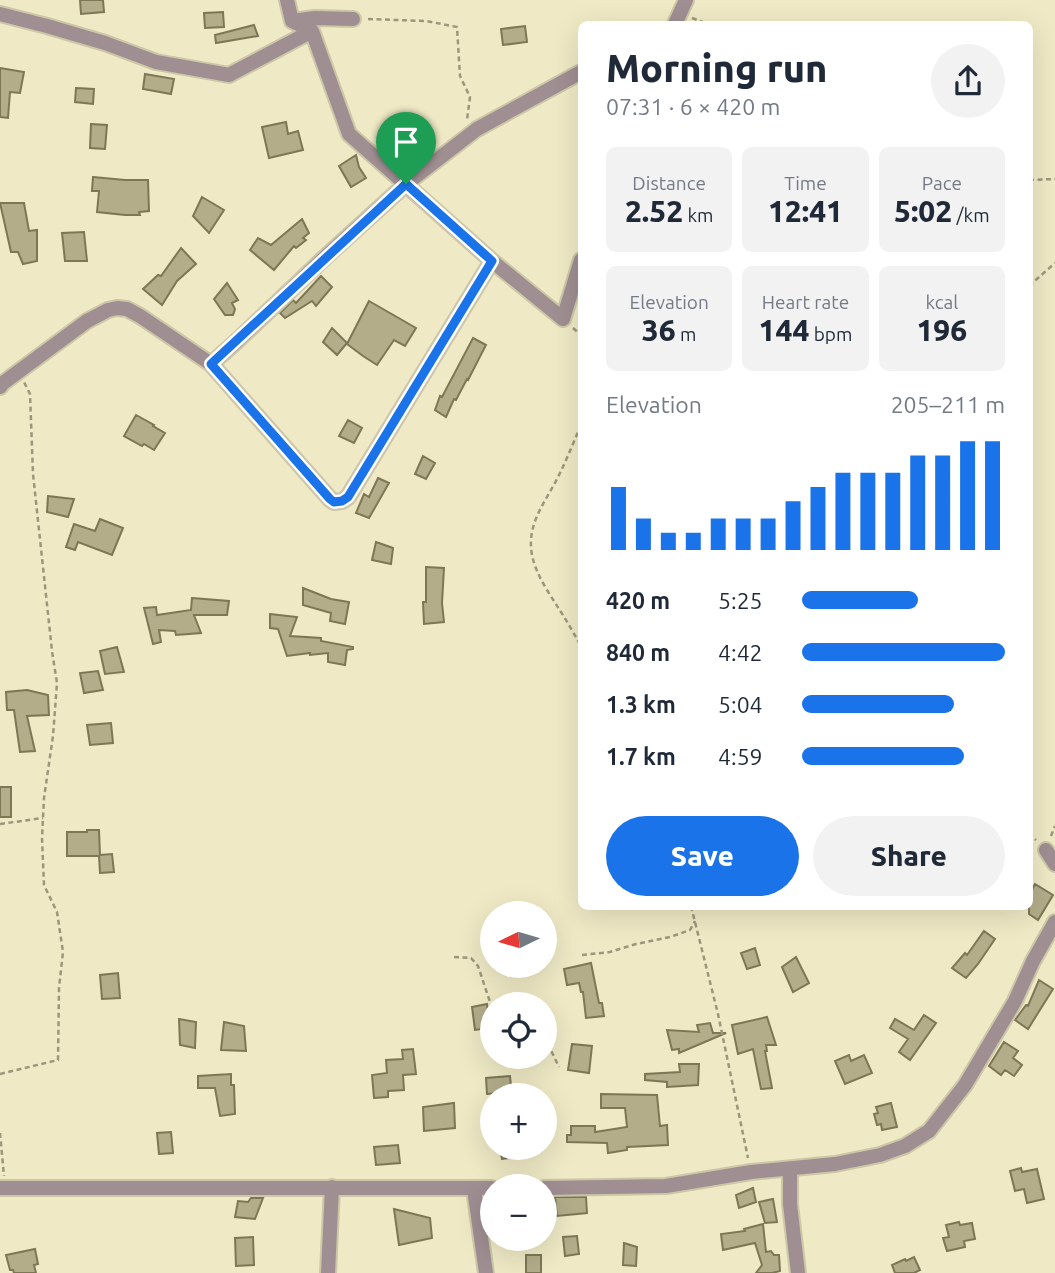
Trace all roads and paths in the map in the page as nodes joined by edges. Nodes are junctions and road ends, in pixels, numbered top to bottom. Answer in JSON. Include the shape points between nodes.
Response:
{"nodes":[{"id":1,"x":287,"y":0,"type":"edge"},
{"id":2,"x":680,"y":12,"type":"edge"},
{"id":3,"x":0,"y":14,"type":"edge"},
{"id":4,"x":353,"y":19,"type":"joint"},
{"id":5,"x":292,"y":21,"type":"junction"},
{"id":6,"x":701,"y":21,"type":"edge"},
{"id":7,"x":312,"y":31,"type":"junction"},
{"id":8,"x":578,"y":74,"type":"edge"},
{"id":9,"x":477,"y":129,"type":"junction"},
{"id":10,"x":1055,"y":179,"type":"edge"},
{"id":11,"x":1033,"y":180,"type":"edge"},
{"id":12,"x":406,"y":184,"type":"junction"},
{"id":13,"x":492,"y":261,"type":"junction"},
{"id":14,"x":1055,"y":263,"type":"edge"},
{"id":15,"x":578,"y":270,"type":"edge"},
{"id":16,"x":1033,"y":282,"type":"edge"},
{"id":17,"x":211,"y":364,"type":"junction"},
{"id":18,"x":19,"y":372,"type":"junction"},
{"id":19,"x":0,"y":387,"type":"edge"},
{"id":20,"x":578,"y":432,"type":"edge"},
{"id":21,"x":578,"y":641,"type":"edge"},
{"id":22,"x":43,"y":818,"type":"junction"},
{"id":23,"x":0,"y":824,"type":"edge"},
{"id":24,"x":1046,"y":850,"type":"dead end"},
{"id":25,"x":1055,"y":864,"type":"edge"},
{"id":26,"x":692,"y":910,"type":"edge"},
{"id":27,"x":695,"y":921,"type":"junction"},
{"id":28,"x":1055,"y":922,"type":"edge"},
{"id":29,"x":582,"y":955,"type":"dead end"},
{"id":30,"x":454,"y":957,"type":"dead end"},
{"id":31,"x":487,"y":992,"type":"edge"},
{"id":32,"x":557,"y":1063,"type":"edge"},
{"id":33,"x":559,"y":1067,"type":"dead end"},
{"id":34,"x":0,"y":1074,"type":"edge"},
{"id":35,"x":0,"y":1133,"type":"edge"},
{"id":36,"x":790,"y":1169,"type":"junction"},
{"id":37,"x":751,"y":1171,"type":"junction"},
{"id":38,"x":3,"y":1186,"type":"edge"},
{"id":39,"x":332,"y":1187,"type":"junction"},
{"id":40,"x":557,"y":1188,"type":"edge"},
{"id":41,"x":474,"y":1189,"type":"junction"},
{"id":42,"x":480,"y":1189,"type":"edge"},
{"id":43,"x":328,"y":1273,"type":"edge"},
{"id":44,"x":486,"y":1273,"type":"edge"},
{"id":45,"x":798,"y":1273,"type":"edge"}],
"edges":[{"from":1,"to":5,"type":"street"},
{"from":2,"to":6,"type":"path"},
{"from":3,"to":7,"type":"street","via":[[156,62],[229,75]]},
{"from":4,"to":5,"type":"street"},
{"from":4,"to":9,"type":"path","via":[[426,21],[457,27],[460,76],[470,97],[467,120]]},
{"from":5,"to":7,"type":"street"},
{"from":7,"to":12,"type":"street","via":[[349,134]]},
{"from":8,"to":9,"type":"street"},
{"from":9,"to":12,"type":"street"},
{"from":10,"to":11,"type":"path"},
{"from":12,"to":13,"type":"street"},
{"from":12,"to":17,"type":"street"},
{"from":13,"to":15,"type":"street","via":[[563,319]]},
{"from":13,"to":17,"type":"street","via":[[342,501],[330,499]]},
{"from":14,"to":16,"type":"path"},
{"from":17,"to":18,"type":"street","via":[[140,316],[117,308],[87,321]]},
{"from":18,"to":19,"type":"street"},
{"from":18,"to":22,"type":"path","via":[[30,394],[33,474],[57,683]]},
{"from":20,"to":21,"type":"path","via":[[534,520],[532,556]]},
{"from":22,"to":23,"type":"path"},
{"from":22,"to":34,"type":"path","via":[[44,885],[57,912],[63,952],[58,1060]]},
{"from":24,"to":25,"type":"street"},
{"from":26,"to":27,"type":"path"},
{"from":27,"to":29,"type":"path","via":[[691,930],[670,937]]},
{"from":27,"to":37,"type":"path"},
{"from":28,"to":36,"type":"street","via":[[965,1085],[929,1131],[880,1155]]},
{"from":30,"to":31,"type":"path","via":[[471,958]]},
{"from":32,"to":33,"type":"path"},
{"from":35,"to":38,"type":"path"},
{"from":36,"to":37,"type":"street"},
{"from":36,"to":45,"type":"street"},
{"from":37,"to":40,"type":"street","via":[[666,1186]]},
{"from":38,"to":39,"type":"street"},
{"from":39,"to":41,"type":"street"},
{"from":39,"to":43,"type":"street"},
{"from":41,"to":42,"type":"street"},
{"from":41,"to":44,"type":"street"}]}
